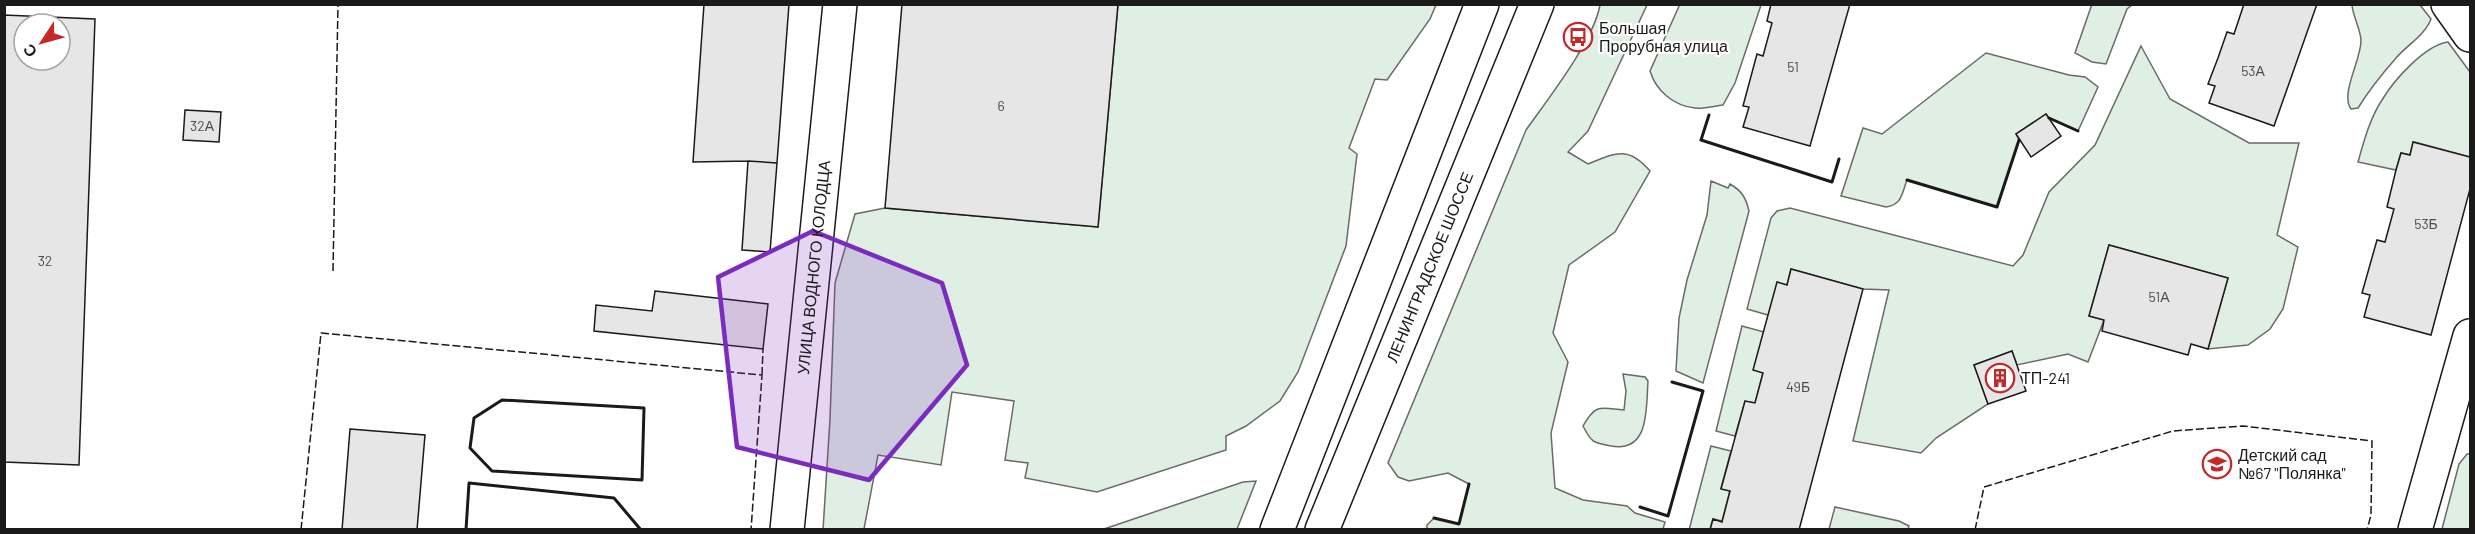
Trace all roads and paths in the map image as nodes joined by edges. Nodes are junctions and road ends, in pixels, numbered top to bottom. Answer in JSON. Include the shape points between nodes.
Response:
{"nodes":[{"id":1,"x":840,"y":4,"type":"edge"},
{"id":2,"x":1482,"y":4,"type":"edge"},
{"id":3,"x":1537,"y":4,"type":"edge"},
{"id":4,"x":2448,"y":4,"type":"edge"},
{"id":5,"x":2470,"y":35,"type":"edge"},
{"id":6,"x":2470,"y":336,"type":"edge"},
{"id":7,"x":787,"y":530,"type":"edge"},
{"id":8,"x":1277,"y":530,"type":"edge"},
{"id":9,"x":1322,"y":530,"type":"edge"},
{"id":10,"x":2415,"y":530,"type":"edge"}],
"edges":[{"from":1,"to":7,"type":"main road","name":"УЛИЦА ВОДНОГО КОЛОДЦА"},
{"from":2,"to":8,"type":"main road"},
{"from":3,"to":9,"type":"main road","name":"ЛЕНИНГРАДСКОЕ ШОССЕ"},
{"from":4,"to":5,"type":"main road"},
{"from":6,"to":10,"type":"main road"}]}
